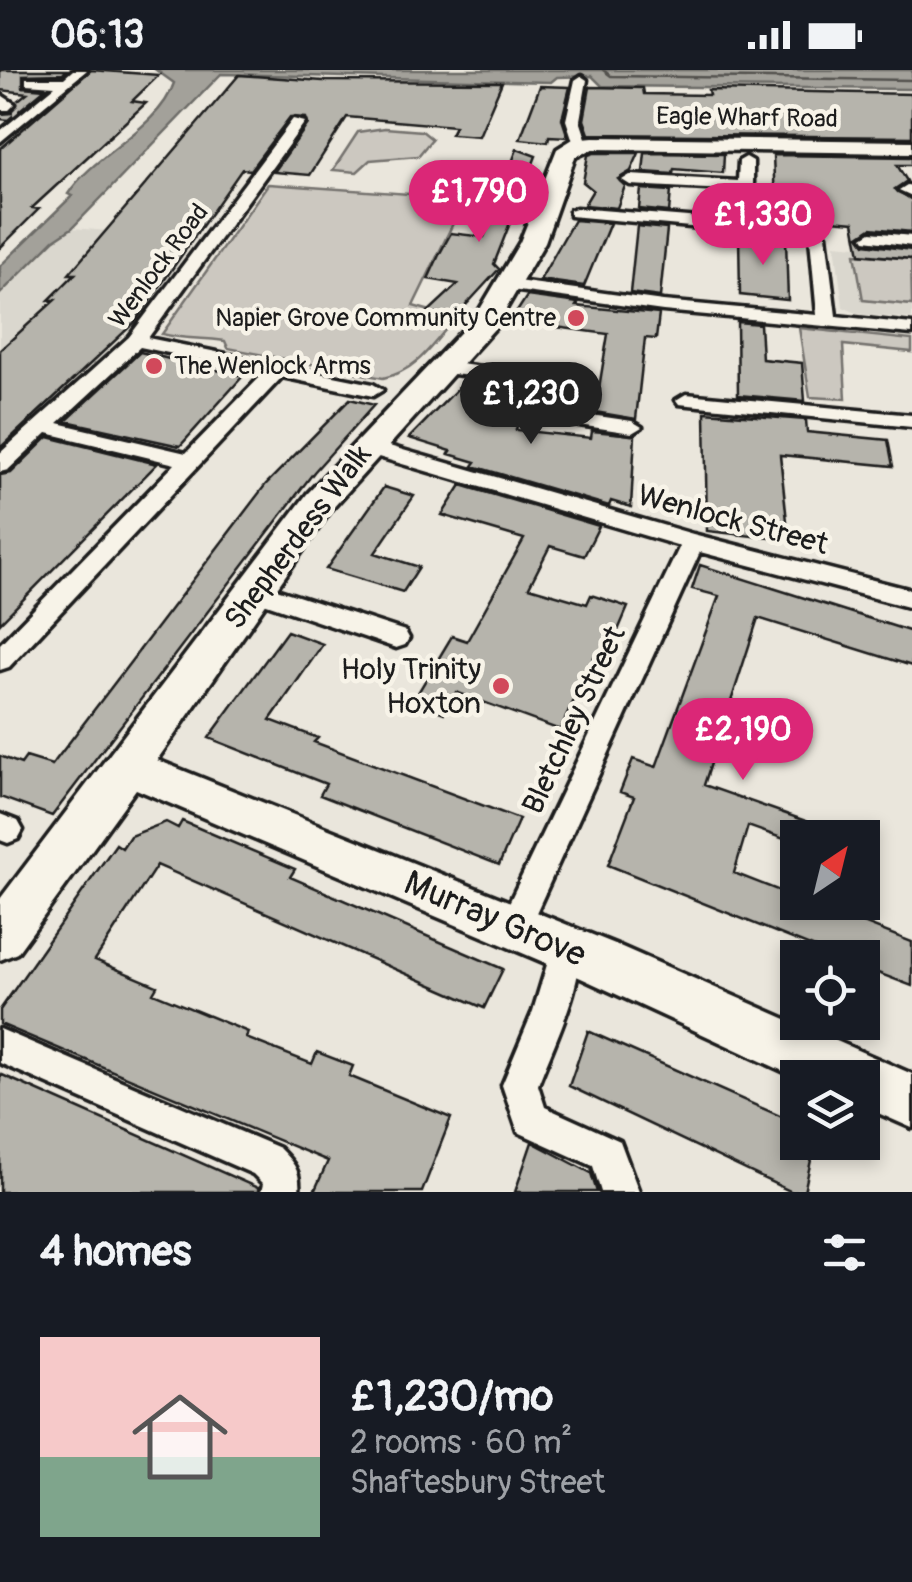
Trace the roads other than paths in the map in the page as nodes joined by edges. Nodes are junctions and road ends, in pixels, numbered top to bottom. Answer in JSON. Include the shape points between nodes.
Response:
{"nodes":[{"id":1,"x":81,"y":70,"type":"edge"},
{"id":2,"x":581,"y":80,"type":"dead end"},
{"id":3,"x":31,"y":81,"type":"tunnel mouth"},
{"id":4,"x":67,"y":82,"type":"junction"},
{"id":5,"x":7,"y":106,"type":"tunnel mouth"},
{"id":6,"x":34,"y":110,"type":"junction"},
{"id":7,"x":298,"y":122,"type":"dead end"},
{"id":8,"x":0,"y":138,"type":"edge"},
{"id":9,"x":581,"y":144,"type":"junction"},
{"id":10,"x":912,"y":148,"type":"edge"},
{"id":11,"x":746,"y":160,"type":"dead end"},
{"id":12,"x":630,"y":180,"type":"dead end"},
{"id":13,"x":704,"y":204,"type":"junction"},
{"id":14,"x":576,"y":212,"type":"dead end"},
{"id":15,"x":871,"y":237,"type":"dead end"},
{"id":16,"x":912,"y":241,"type":"edge"},
{"id":17,"x":510,"y":285,"type":"junction"},
{"id":18,"x":828,"y":321,"type":"junction"},
{"id":19,"x":912,"y":329,"type":"edge"},
{"id":20,"x":136,"y":342,"type":"junction"},
{"id":21,"x":446,"y":368,"type":"junction"},
{"id":22,"x":276,"y":372,"type":"junction"},
{"id":23,"x":373,"y":390,"type":"dead end"},
{"id":24,"x":686,"y":400,"type":"dead end"},
{"id":25,"x":912,"y":421,"type":"edge"},
{"id":26,"x":43,"y":426,"type":"junction"},
{"id":27,"x":632,"y":426,"type":"dead end"},
{"id":28,"x":365,"y":446,"type":"junction"},
{"id":29,"x":189,"y":461,"type":"junction"},
{"id":30,"x":0,"y":465,"type":"edge"},
{"id":31,"x":693,"y":542,"type":"junction"},
{"id":32,"x":255,"y":591,"type":"junction"},
{"id":33,"x":912,"y":599,"type":"edge"},
{"id":34,"x":396,"y":638,"type":"dead end"},
{"id":35,"x":0,"y":660,"type":"edge"},
{"id":36,"x":128,"y":767,"type":"junction"},
{"id":37,"x":514,"y":926,"type":"junction"},
{"id":38,"x":0,"y":937,"type":"edge"},
{"id":39,"x":566,"y":948,"type":"junction"},
{"id":40,"x":0,"y":1046,"type":"edge"},
{"id":41,"x":819,"y":1060,"type":"edge"},
{"id":42,"x":880,"y":1087,"type":"edge"},
{"id":43,"x":912,"y":1102,"type":"edge"},
{"id":44,"x":280,"y":1192,"type":"edge"},
{"id":45,"x":620,"y":1192,"type":"edge"}],
"edges":[{"from":1,"to":4,"type":"street"},
{"from":2,"to":9,"type":"street","via":[[573,120]]},
{"from":3,"to":4,"type":"street"},
{"from":4,"to":6,"type":"street"},
{"from":5,"to":6,"type":"street"},
{"from":6,"to":8,"type":"street"},
{"from":7,"to":20,"type":"street","name":"Wenlock Road"},
{"from":9,"to":10,"type":"main road","name":"Eagle Wharf Road"},
{"from":9,"to":17,"type":"main road","name":"Shepherdess Walk","via":[[565,154],[542,228]]},
{"from":11,"to":13,"type":"street","via":[[746,186]]},
{"from":12,"to":13,"type":"street"},
{"from":13,"to":14,"type":"street"},
{"from":13,"to":18,"type":"street","via":[[818,236]]},
{"from":15,"to":16,"type":"street"},
{"from":17,"to":18,"type":"street"},
{"from":17,"to":21,"type":"main road","name":"Shepherdess Walk"},
{"from":18,"to":19,"type":"street"},
{"from":20,"to":22,"type":"street"},
{"from":20,"to":26,"type":"street","name":"Wenlock Road"},
{"from":21,"to":27,"type":"street","via":[[547,381],[539,414]]},
{"from":21,"to":28,"type":"main road","name":"Shepherdess Walk"},
{"from":22,"to":23,"type":"street"},
{"from":22,"to":29,"type":"street"},
{"from":24,"to":25,"type":"street"},
{"from":26,"to":29,"type":"street"},
{"from":26,"to":30,"type":"street","name":"Wenlock Road"},
{"from":28,"to":31,"type":"street","name":"Wenlock Street"},
{"from":28,"to":32,"type":"main road","name":"Shepherdess Walk"},
{"from":29,"to":35,"type":"street"},
{"from":31,"to":33,"type":"street","name":"Wenlock Street"},
{"from":31,"to":37,"type":"street","name":"Bletchley Street"},
{"from":32,"to":34,"type":"street"},
{"from":32,"to":36,"type":"main road","name":"Shepherdess Walk"},
{"from":36,"to":37,"type":"main road","name":"Murray Grove"},
{"from":36,"to":38,"type":"main road","name":"Shepherdess Walk"},
{"from":37,"to":39,"type":"main road","name":"Murray Grove"},
{"from":39,"to":41,"type":"main road","name":"Murray Grove"},
{"from":39,"to":45,"type":"street","via":[[520,1085],[531,1119],[607,1154]]},
{"from":40,"to":44,"type":"street","via":[[266,1160],[282,1177]]},
{"from":42,"to":43,"type":"main road","name":"Murray Grove"}]}
